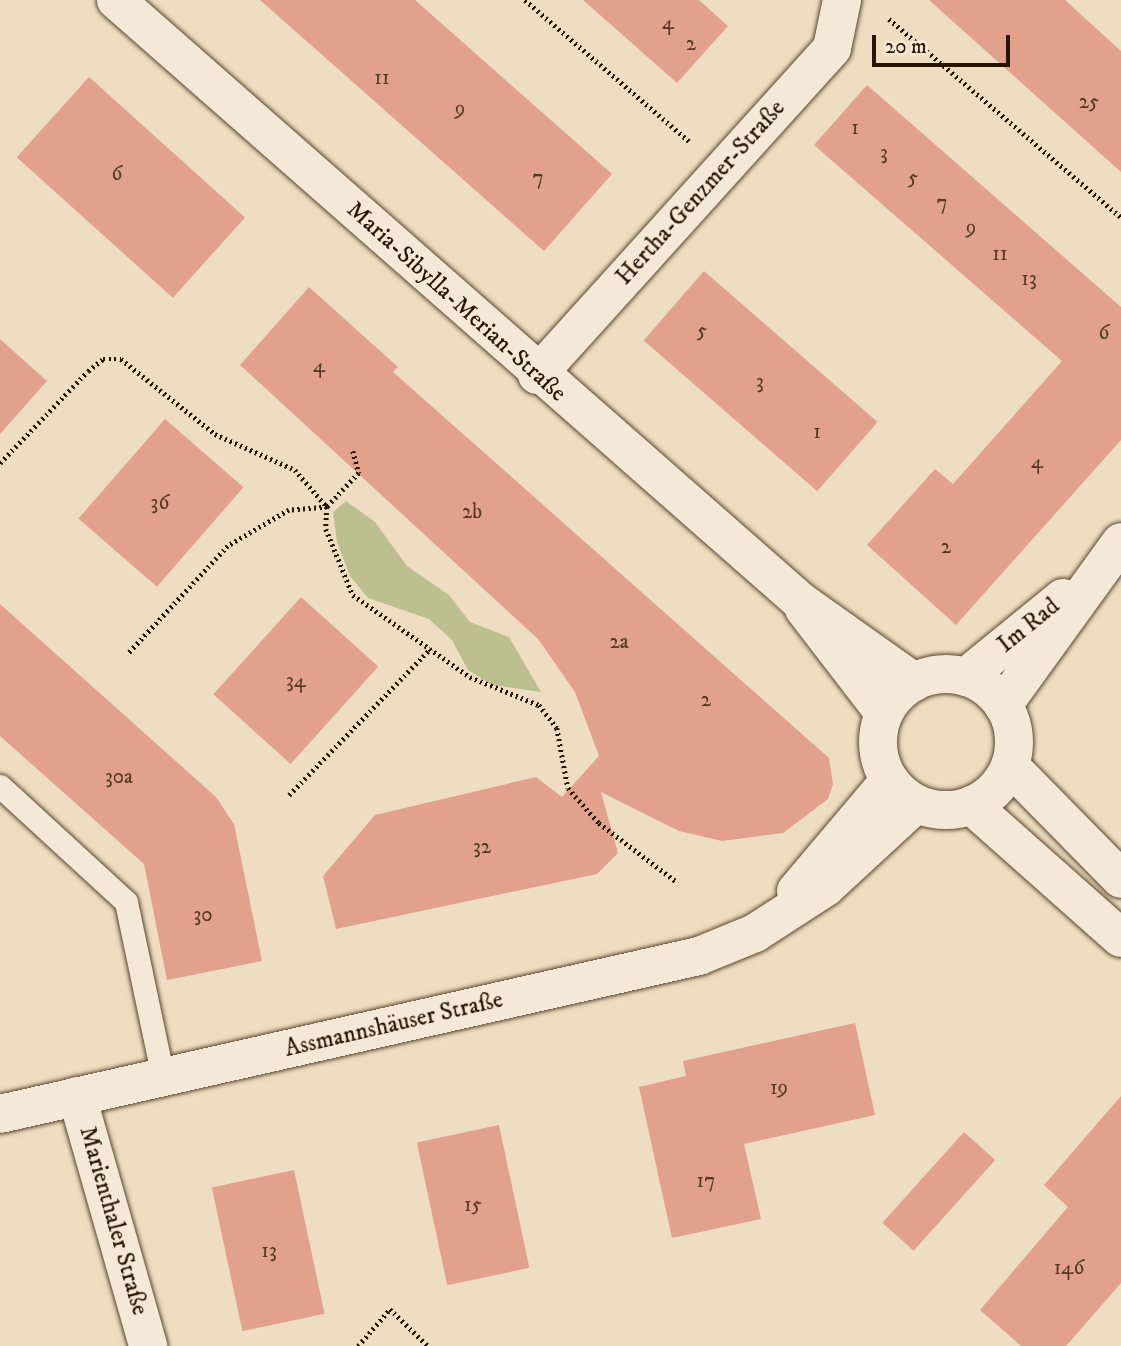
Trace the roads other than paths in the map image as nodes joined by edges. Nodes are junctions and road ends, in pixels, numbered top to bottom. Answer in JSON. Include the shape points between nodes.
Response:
{"nodes":[{"id":1,"x":116,"y":0,"type":"edge"},
{"id":2,"x":842,"y":0,"type":"edge"},
{"id":3,"x":537,"y":375,"type":"junction"},
{"id":4,"x":1121,"y":542,"type":"edge"},
{"id":5,"x":1092,"y":575,"type":"junction"},
{"id":6,"x":800,"y":601,"type":"junction"},
{"id":7,"x":966,"y":677,"type":"junction"},
{"id":8,"x":914,"y":681,"type":"junction"},
{"id":9,"x":1003,"y":705,"type":"junction"},
{"id":10,"x":884,"y":713,"type":"junction"},
{"id":11,"x":1010,"y":766,"type":"junction"},
{"id":12,"x":0,"y":786,"type":"edge"},
{"id":13,"x":903,"y":792,"type":"junction"},
{"id":14,"x":971,"y":805,"type":"junction"},
{"id":15,"x":1121,"y":879,"type":"edge"},
{"id":16,"x":1121,"y":938,"type":"edge"},
{"id":17,"x":163,"y":1077,"type":"junction"},
{"id":18,"x":77,"y":1096,"type":"junction"},
{"id":19,"x":0,"y":1114,"type":"edge"},
{"id":20,"x":148,"y":1346,"type":"edge"}],
"edges":[{"from":1,"to":3,"type":"street","name":"Maria-Sibylla-Merian-Straße"},
{"from":2,"to":3,"type":"street","name":"Hertha-Genzmer-Straße","via":[[832,48]]},
{"from":3,"to":6,"type":"street","name":"Maria-Sibylla-Merian-Straße"},
{"from":4,"to":5,"type":"street","name":"Im Rad"},
{"from":5,"to":7,"type":"street","name":"Im Rad"},
{"from":5,"to":9,"type":"street","name":"Im Rad"},
{"from":6,"to":8,"type":"street","name":"Maria-Sibylla-Merian-Straße"},
{"from":6,"to":10,"type":"street","name":"Maria-Sibylla-Merian-Straße","via":[[835,655]]},
{"from":7,"to":8,"type":"street","via":[[940,674]]},
{"from":7,"to":9,"type":"street"},
{"from":8,"to":10,"type":"street"},
{"from":9,"to":11,"type":"street","via":[[1014,746]]},
{"from":10,"to":13,"type":"street","via":[[878,747]]},
{"from":11,"to":14,"type":"street","via":[[995,790]]},
{"from":11,"to":15,"type":"street"},
{"from":12,"to":17,"type":"lane","via":[[126,902]]},
{"from":13,"to":14,"type":"street","via":[[953,810]]},
{"from":13,"to":17,"type":"street","name":"Assmannshäuser Straße","via":[[809,872],[781,917],[699,956]]},
{"from":14,"to":16,"type":"street"},
{"from":17,"to":18,"type":"street","name":"Assmannshäuser Straße"},
{"from":18,"to":19,"type":"street","name":"Assmannshäuser Straße"},
{"from":18,"to":20,"type":"street","name":"Marienthaler Straße"}]}
